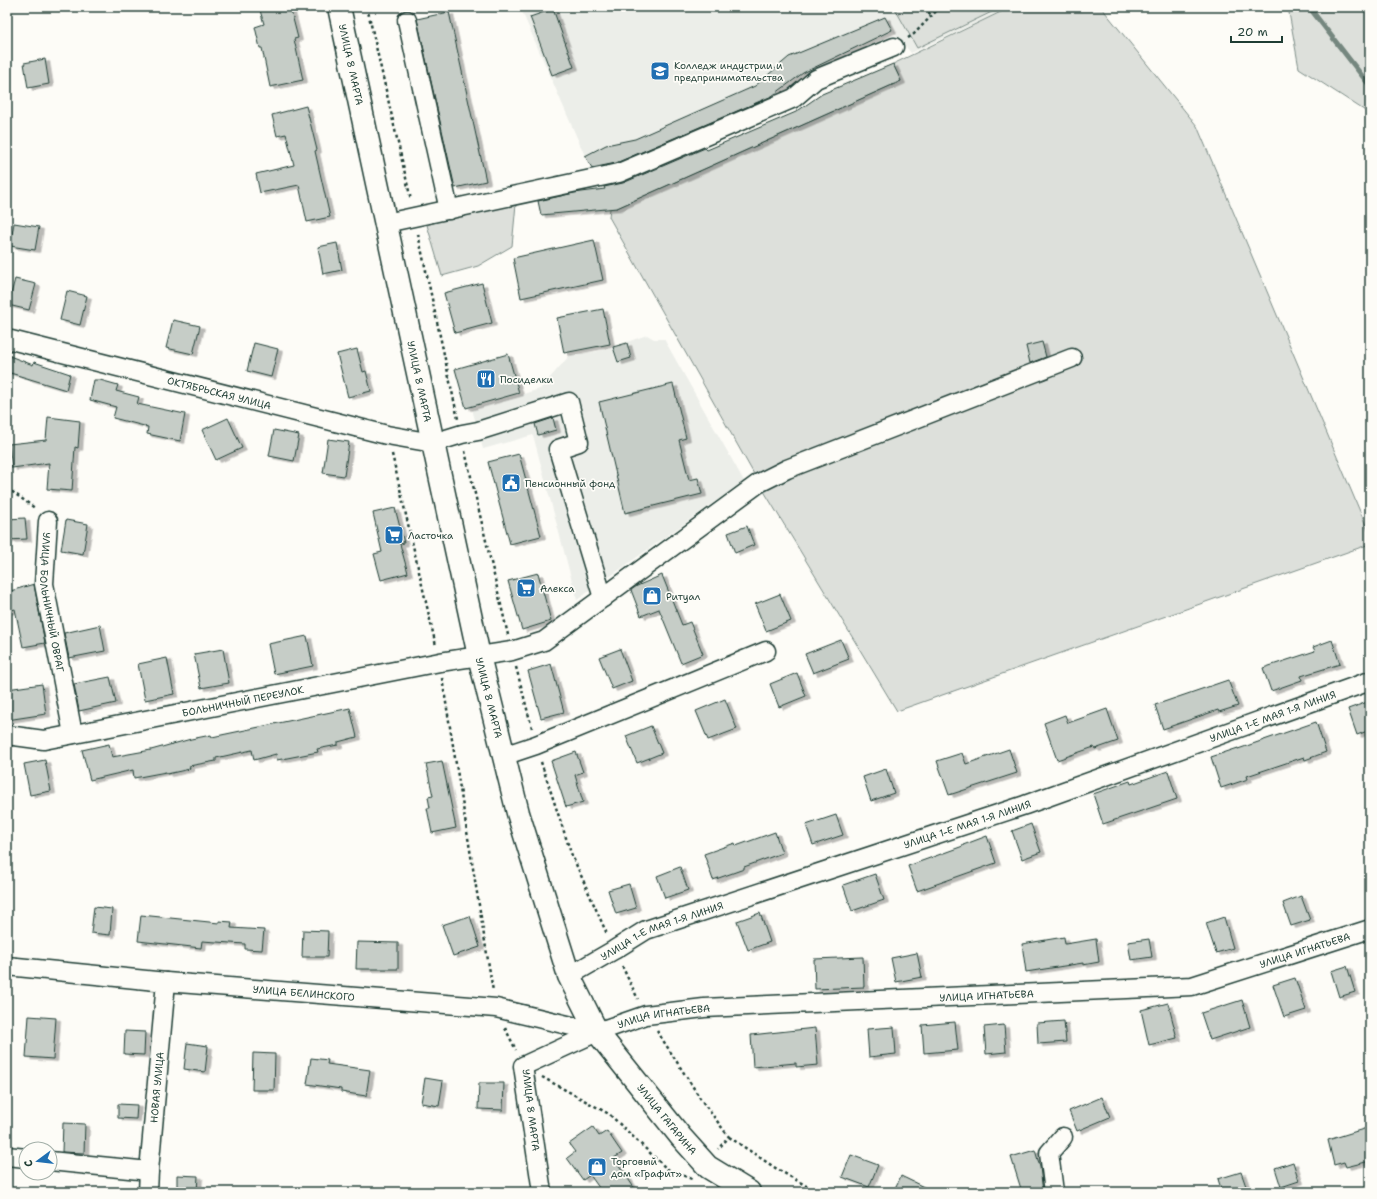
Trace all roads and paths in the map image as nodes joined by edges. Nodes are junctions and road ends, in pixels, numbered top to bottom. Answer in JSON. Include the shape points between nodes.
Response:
{"nodes":[{"id":1,"x":339,"y":7,"type":"edge"},
{"id":2,"x":367,"y":7,"type":"edge"},
{"id":3,"x":925,"y":7,"type":"edge"},
{"id":4,"x":940,"y":7,"type":"edge"},
{"id":5,"x":932,"y":16,"type":"junction"},
{"id":6,"x":407,"y":20,"type":"dead end"},
{"id":7,"x":894,"y":47,"type":"joint"},
{"id":8,"x":449,"y":210,"type":"junction"},
{"id":9,"x":415,"y":217,"type":"junction"},
{"id":10,"x":386,"y":223,"type":"junction"},
{"id":11,"x":7,"y":339,"type":"edge"},
{"id":12,"x":1072,"y":358,"type":"dead end"},
{"id":13,"x":462,"y":434,"type":"junction"},
{"id":14,"x":387,"y":435,"type":"junction"},
{"id":15,"x":433,"y":443,"type":"junction"},
{"id":16,"x":7,"y":488,"type":"edge"},
{"id":17,"x":48,"y":520,"type":"joint"},
{"id":18,"x":603,"y":598,"type":"junction"},
{"id":19,"x":512,"y":651,"type":"junction"},
{"id":20,"x":766,"y":651,"type":"dead end"},
{"id":21,"x":479,"y":656,"type":"junction"},
{"id":22,"x":440,"y":662,"type":"junction"},
{"id":23,"x":1370,"y":681,"type":"edge"},
{"id":24,"x":73,"y":734,"type":"junction"},
{"id":25,"x":7,"y":735,"type":"edge"},
{"id":26,"x":536,"y":745,"type":"junction"},
{"id":27,"x":503,"y":756,"type":"junction"},
{"id":28,"x":1370,"y":929,"type":"edge"},
{"id":29,"x":614,"y":950,"type":"junction"},
{"id":30,"x":7,"y":966,"type":"edge"},
{"id":31,"x":569,"y":976,"type":"junction"},
{"id":32,"x":166,"y":982,"type":"junction"},
{"id":33,"x":496,"y":1008,"type":"junction"},
{"id":34,"x":646,"y":1015,"type":"junction"},
{"id":35,"x":598,"y":1032,"type":"junction"},
{"id":36,"x":523,"y":1066,"type":"junction"},
{"id":37,"x":729,"y":1137,"type":"junction"},
{"id":38,"x":1063,"y":1137,"type":"dead end"},
{"id":39,"x":718,"y":1149,"type":"dead end"},
{"id":40,"x":7,"y":1156,"type":"edge"},
{"id":41,"x":18,"y":1157,"type":"edge"},
{"id":42,"x":58,"y":1162,"type":"edge"},
{"id":43,"x":149,"y":1171,"type":"junction"},
{"id":44,"x":698,"y":1182,"type":"dead end"},
{"id":45,"x":148,"y":1192,"type":"edge"},
{"id":46,"x":542,"y":1192,"type":"edge"},
{"id":47,"x":749,"y":1192,"type":"edge"},
{"id":48,"x":817,"y":1192,"type":"edge"},
{"id":49,"x":1054,"y":1192,"type":"edge"}],
"edges":[{"from":1,"to":10,"type":"main road","name":"УЛИЦА 8 МАРТА"},
{"from":2,"to":9,"type":"path"},
{"from":3,"to":5,"type":"path"},
{"from":4,"to":5,"type":"path"},
{"from":5,"to":7,"type":"path","via":[[914,34]]},
{"from":6,"to":8,"type":"street"},
{"from":7,"to":8,"type":"street","via":[[816,79],[794,98],[619,174]]},
{"from":8,"to":9,"type":"street"},
{"from":9,"to":10,"type":"street"},
{"from":9,"to":13,"type":"path"},
{"from":10,"to":15,"type":"main road","name":"УЛИЦА 8 МАРТА"},
{"from":11,"to":14,"type":"street","name":"ОКТЯБРЬСКАЯ УЛИЦА"},
{"from":12,"to":18,"type":"street","name":"БОЛЬНИЧНЫЙ ПЕРЕУЛОК","via":[[766,479]]},
{"from":13,"to":15,"type":"street"},
{"from":13,"to":18,"type":"street","via":[[569,402],[578,442],[558,449]]},
{"from":13,"to":19,"type":"path"},
{"from":14,"to":15,"type":"street","name":"ОКТЯБРЬСКАЯ УЛИЦА"},
{"from":14,"to":22,"type":"path"},
{"from":15,"to":21,"type":"main road","name":"УЛИЦА 8 МАРТА"},
{"from":16,"to":17,"type":"path","name":"УЛИЦА БОЛЬНИЧНЫЙ ОВРАГ"},
{"from":17,"to":24,"type":"street","name":"УЛИЦА БОЛЬНИЧНЫЙ ОВРАГ","via":[[44,584]]},
{"from":18,"to":19,"type":"street","name":"БОЛЬНИЧНЫЙ ПЕРЕУЛОК","via":[[544,641]]},
{"from":19,"to":21,"type":"street","name":"БОЛЬНИЧНЫЙ ПЕРЕУЛОК"},
{"from":19,"to":26,"type":"path"},
{"from":20,"to":26,"type":"street"},
{"from":21,"to":22,"type":"street","name":"БОЛЬНИЧНЫЙ ПЕРЕУЛОК"},
{"from":21,"to":27,"type":"main road","name":"УЛИЦА 8 МАРТА"},
{"from":22,"to":24,"type":"street","name":"БОЛЬНИЧНЫЙ ПЕРЕУЛОК"},
{"from":22,"to":33,"type":"path"},
{"from":23,"to":29,"type":"street","name":"УЛИЦА 1-Е МАЯ 1-Я ЛИНИЯ","via":[[1025,805],[646,930]]},
{"from":24,"to":25,"type":"street","name":"БОЛЬНИЧНЫЙ ПЕРЕУЛОК","via":[[44,740]]},
{"from":26,"to":27,"type":"street"},
{"from":26,"to":29,"type":"path","via":[[571,853]]},
{"from":27,"to":31,"type":"main road","name":"УЛИЦА 8 МАРТА","via":[[518,813]]},
{"from":28,"to":34,"type":"street","name":"УЛИЦА ИГНАТЬЕВА","via":[[1192,986],[704,1008]]},
{"from":29,"to":31,"type":"street","name":"УЛИЦА 1-Е МАЯ 1-Я ЛИНИЯ"},
{"from":29,"to":34,"type":"path"},
{"from":30,"to":32,"type":"street","name":"УЛИЦА БЕЛИНСКОГО"},
{"from":31,"to":35,"type":"main road","name":"УЛИЦА 8 МАРТА"},
{"from":32,"to":33,"type":"street","name":"УЛИЦА БЕЛИНСКОГО"},
{"from":32,"to":43,"type":"street","name":"НОВАЯ УЛИЦА"},
{"from":33,"to":35,"type":"street","name":"УЛИЦА БЕЛИНСКОГО"},
{"from":33,"to":36,"type":"path"},
{"from":34,"to":35,"type":"street","name":"УЛИЦА ИГНАТЬЕВА"},
{"from":34,"to":37,"type":"path","via":[[702,1101]]},
{"from":35,"to":36,"type":"street","name":"УЛИЦА 8 МАРТА"},
{"from":35,"to":47,"type":"main road","name":"УЛИЦА ГАГАРИНА","via":[[708,1167]]},
{"from":36,"to":44,"type":"path","via":[[609,1114],[667,1169]]},
{"from":36,"to":46,"type":"street","name":"УЛИЦА 8 МАРТА"},
{"from":37,"to":39,"type":"path"},
{"from":37,"to":48,"type":"path"},
{"from":38,"to":49,"type":"street","via":[[1049,1153]]},
{"from":40,"to":41,"type":"street"},
{"from":42,"to":43,"type":"street"},
{"from":43,"to":45,"type":"street","name":"НОВАЯ УЛИЦА"}]}
